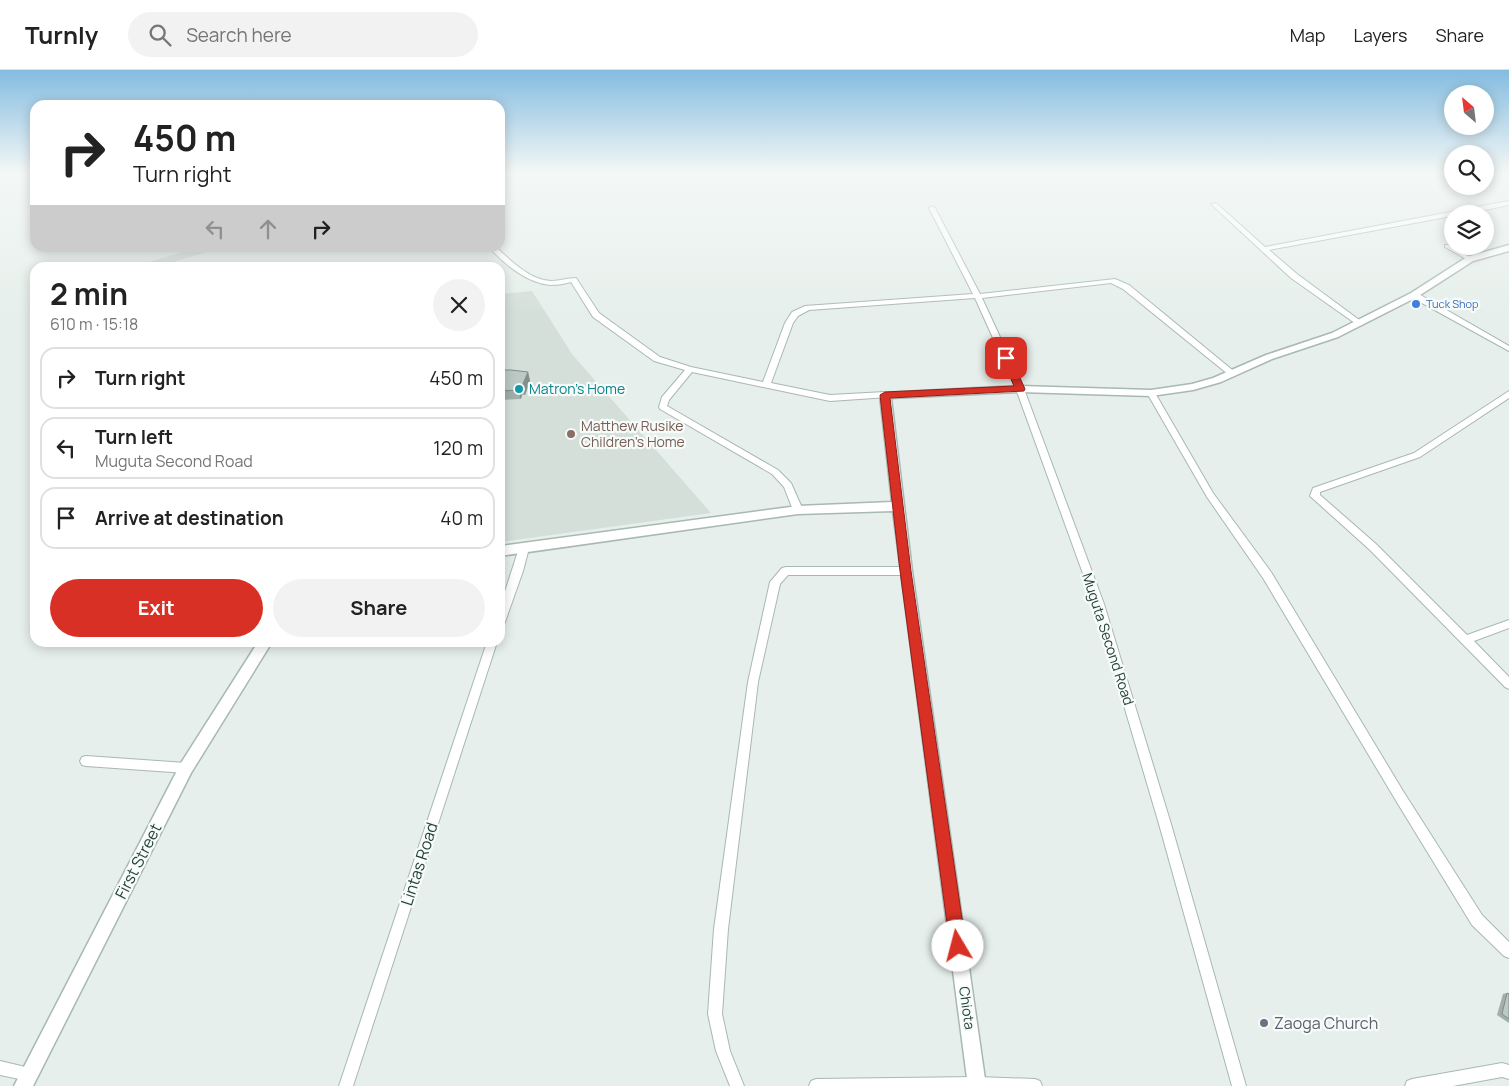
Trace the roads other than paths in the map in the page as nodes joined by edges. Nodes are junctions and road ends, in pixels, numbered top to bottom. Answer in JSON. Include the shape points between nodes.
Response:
{"nodes":[{"id":1,"x":938,"y":220,"type":"edge"},
{"id":2,"x":1233,"y":220,"type":"edge"},
{"id":3,"x":1417,"y":220,"type":"edge"},
{"id":4,"x":1264,"y":248,"type":"junction"},
{"id":5,"x":1509,"y":248,"type":"edge"},
{"id":6,"x":498,"y":252,"type":"edge"},
{"id":7,"x":1463,"y":255,"type":"edge"},
{"id":8,"x":1470,"y":259,"type":"junction"},
{"id":9,"x":1414,"y":294,"type":"junction"},
{"id":10,"x":978,"y":296,"type":"junction"},
{"id":11,"x":1359,"y":324,"type":"junction"},
{"id":12,"x":1509,"y":349,"type":"edge"},
{"id":13,"x":690,"y":368,"type":"junction"},
{"id":14,"x":1232,"y":373,"type":"junction"},
{"id":15,"x":766,"y":385,"type":"junction"},
{"id":16,"x":1020,"y":389,"type":"junction"},
{"id":17,"x":1151,"y":393,"type":"junction"},
{"id":18,"x":1509,"y":394,"type":"edge"},
{"id":19,"x":885,"y":395,"type":"junction"},
{"id":20,"x":899,"y":506,"type":"junction"},
{"id":21,"x":798,"y":510,"type":"junction"},
{"id":22,"x":524,"y":548,"type":"junction"},
{"id":23,"x":505,"y":550,"type":"edge"},
{"id":24,"x":906,"y":571,"type":"junction"},
{"id":25,"x":505,"y":608,"type":"edge"},
{"id":26,"x":1509,"y":624,"type":"edge"},
{"id":27,"x":1465,"y":640,"type":"junction"},
{"id":28,"x":263,"y":647,"type":"edge"},
{"id":29,"x":490,"y":647,"type":"edge"},
{"id":30,"x":1509,"y":684,"type":"edge"},
{"id":31,"x":86,"y":761,"type":"dead end"},
{"id":32,"x":186,"y":768,"type":"junction"},
{"id":33,"x":1509,"y":951,"type":"edge"},
{"id":34,"x":0,"y":1068,"type":"edge"},
{"id":35,"x":1509,"y":1072,"type":"edge"},
{"id":36,"x":26,"y":1080,"type":"edge"},
{"id":37,"x":977,"y":1085,"type":"edge"},
{"id":38,"x":346,"y":1086,"type":"edge"},
{"id":39,"x":737,"y":1086,"type":"edge"},
{"id":40,"x":816,"y":1086,"type":"edge"},
{"id":41,"x":1035,"y":1086,"type":"edge"},
{"id":42,"x":1239,"y":1086,"type":"edge"},
{"id":43,"x":1412,"y":1086,"type":"edge"}],
"edges":[{"from":1,"to":10,"type":"street","name":"Muguta Second Road"},
{"from":2,"to":4,"type":"street"},
{"from":3,"to":4,"type":"street"},
{"from":4,"to":11,"type":"street","via":[[1294,276]]},
{"from":5,"to":8,"type":"street"},
{"from":6,"to":13,"type":"street","via":[[531,277],[550,283],[574,280],[596,315],[657,359]]},
{"from":7,"to":8,"type":"street"},
{"from":8,"to":9,"type":"street"},
{"from":9,"to":11,"type":"street"},
{"from":9,"to":12,"type":"street"},
{"from":10,"to":14,"type":"street","via":[[1112,281],[1126,287]]},
{"from":10,"to":15,"type":"street","via":[[808,308],[795,314],[789,323]]},
{"from":10,"to":16,"type":"street","name":"Muguta Second Road"},
{"from":11,"to":14,"type":"street"},
{"from":13,"to":15,"type":"street"},
{"from":13,"to":21,"type":"street","via":[[664,399],[663,407],[775,472],[788,485]]},
{"from":14,"to":17,"type":"street","via":[[1193,387]]},
{"from":15,"to":19,"type":"street","via":[[830,398]]},
{"from":16,"to":17,"type":"street"},
{"from":16,"to":19,"type":"street"},
{"from":16,"to":42,"type":"street","name":"Muguta Second Road","via":[[1099,604]]},
{"from":17,"to":33,"type":"street","via":[[1210,495],[1267,575],[1477,920]]},
{"from":18,"to":27,"type":"street","via":[[1417,455],[1316,490],[1315,496],[1373,547]]},
{"from":19,"to":20,"type":"street","name":"Chiota"},
{"from":20,"to":21,"type":"street"},
{"from":20,"to":24,"type":"street","name":"Chiota"},
{"from":21,"to":22,"type":"street"},
{"from":22,"to":23,"type":"street"},
{"from":22,"to":25,"type":"street"},
{"from":24,"to":37,"type":"street","name":"Chiota"},
{"from":24,"to":39,"type":"street","via":[[786,572],[775,582],[753,682],[720,938],[715,1014],[723,1051]]},
{"from":26,"to":27,"type":"street"},
{"from":27,"to":30,"type":"street"},
{"from":28,"to":32,"type":"street","name":"First Street"},
{"from":29,"to":38,"type":"street","name":"Lintas Road"},
{"from":31,"to":32,"type":"street"},
{"from":32,"to":36,"type":"street","name":"First Street"},
{"from":34,"to":36,"type":"street"},
{"from":35,"to":43,"type":"street","via":[[1502,1070]]},
{"from":37,"to":40,"type":"street"},
{"from":37,"to":41,"type":"street"}]}
